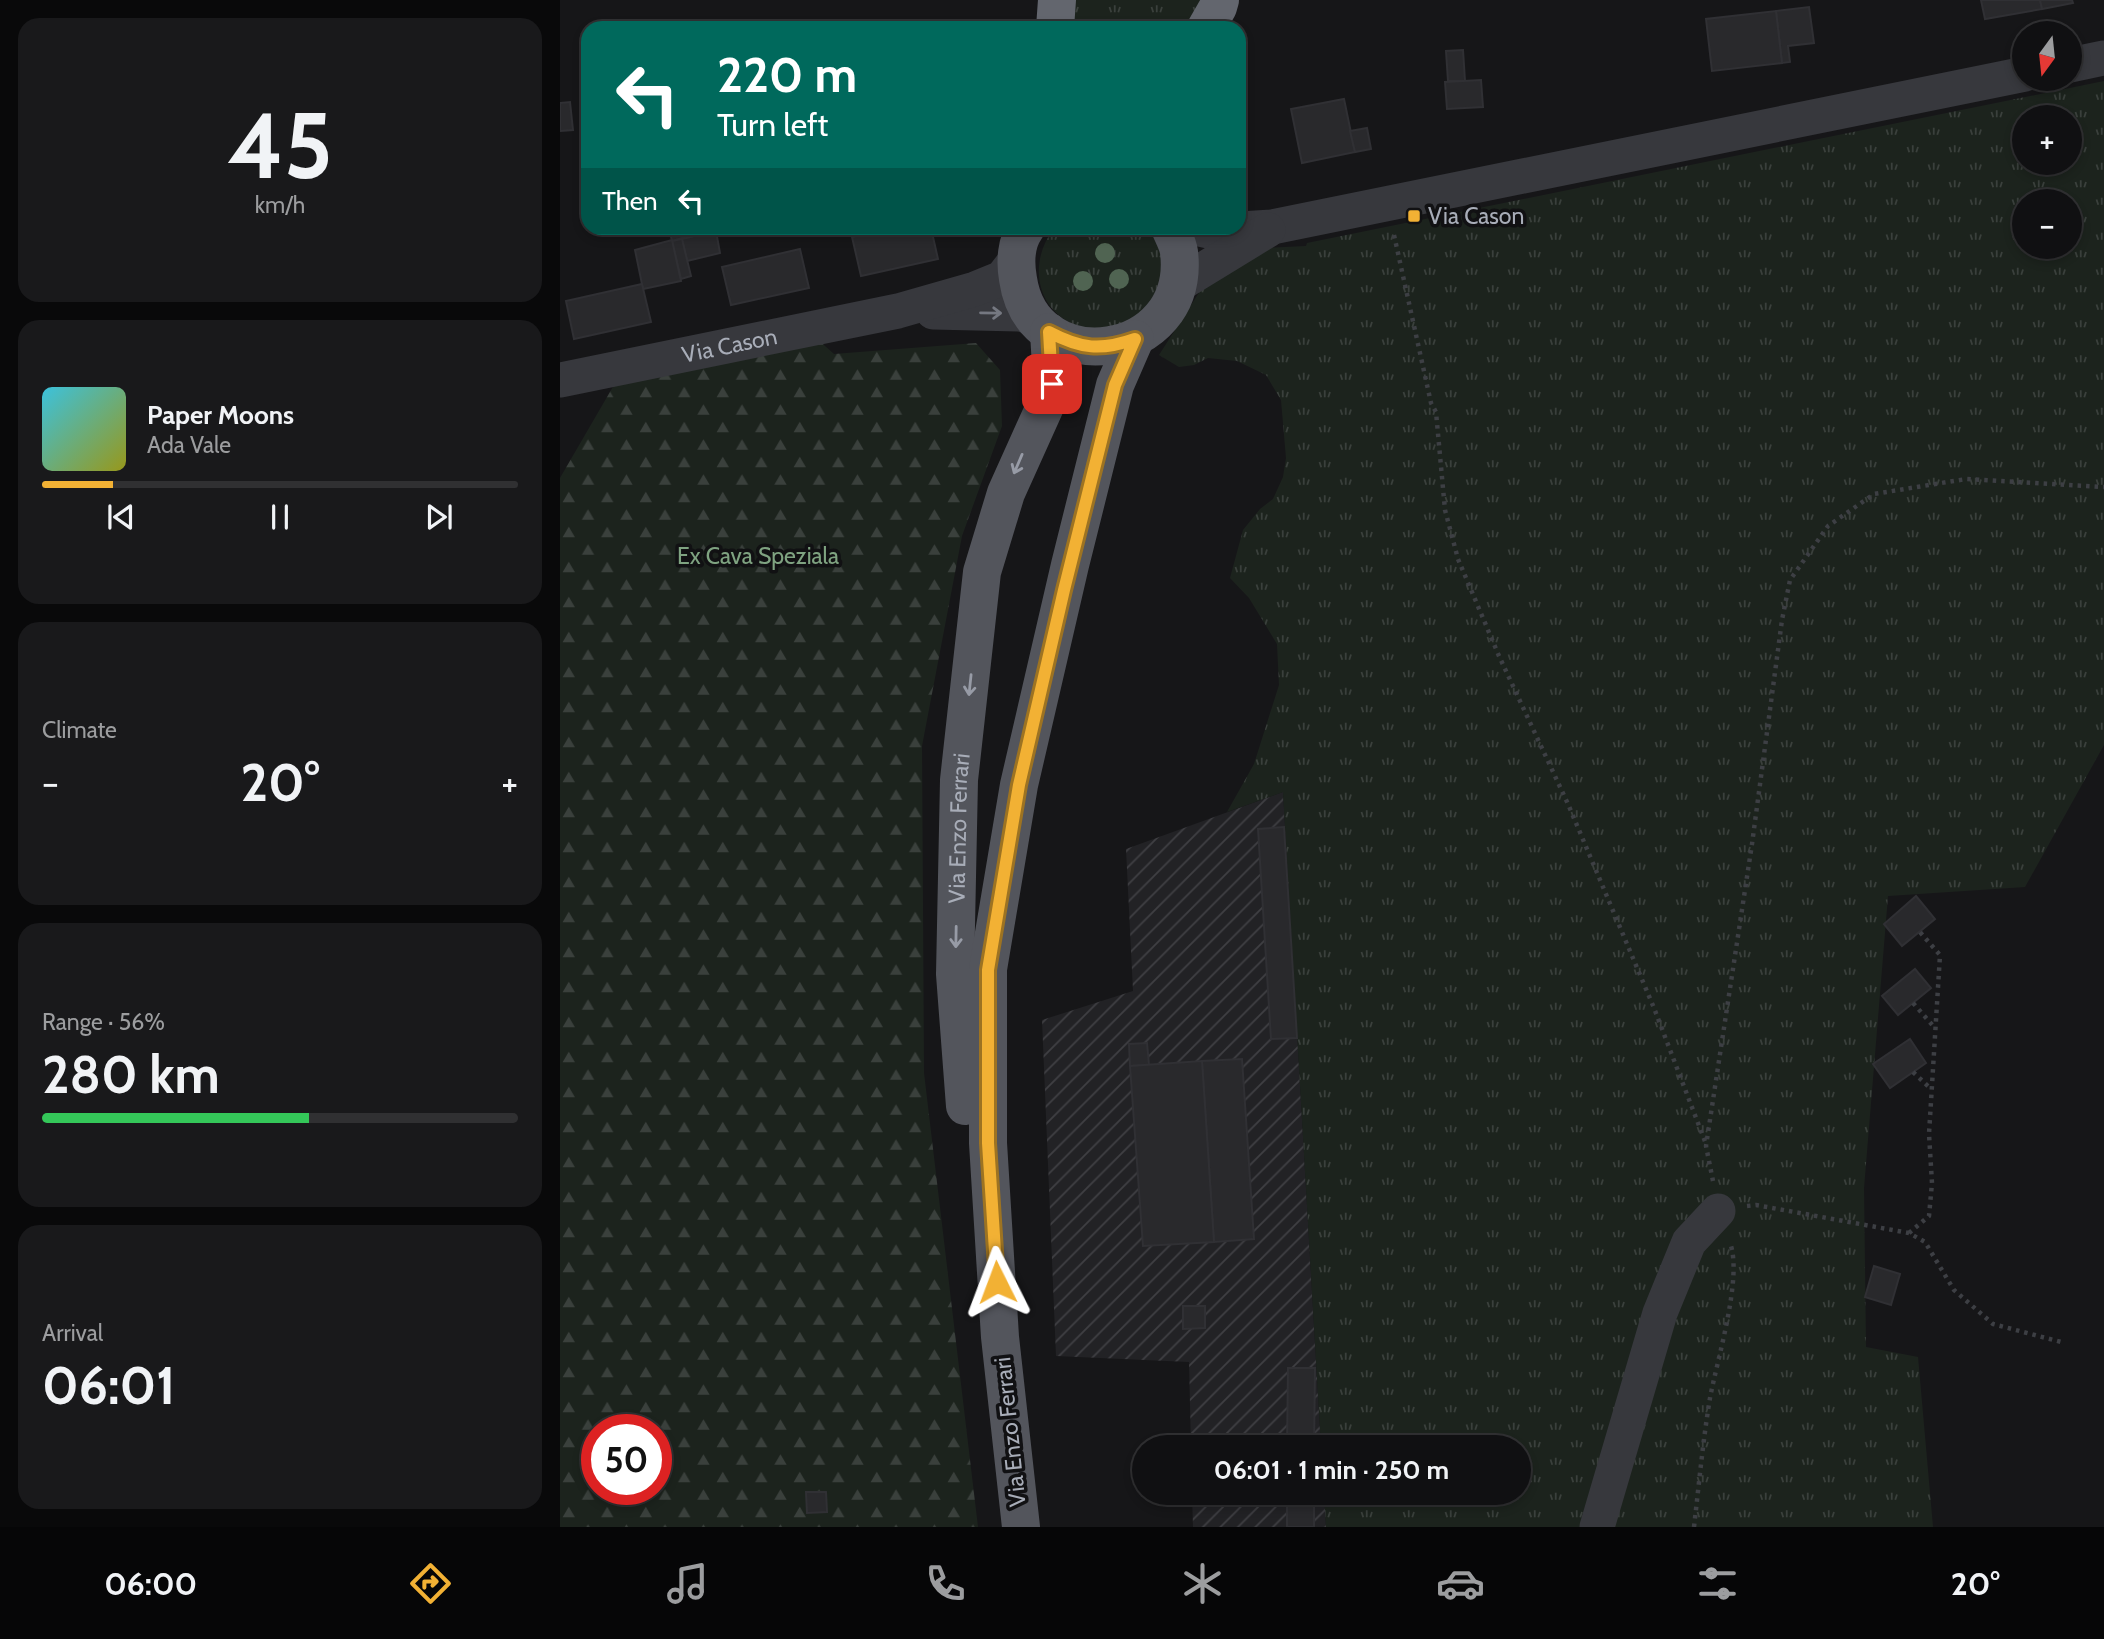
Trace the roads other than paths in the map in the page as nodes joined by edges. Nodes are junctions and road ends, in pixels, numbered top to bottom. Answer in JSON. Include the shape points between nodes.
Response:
{"nodes":[{"id":1,"x":1057,"y":0,"type":"edge"},
{"id":2,"x":1220,"y":0,"type":"edge"},
{"id":3,"x":1056,"y":21,"type":"edge"},
{"id":4,"x":1210,"y":21,"type":"edge"},
{"id":5,"x":2104,"y":58,"type":"edge"},
{"id":6,"x":2082,"y":63,"type":"edge"},
{"id":7,"x":2012,"y":77,"type":"edge"},
{"id":8,"x":1272,"y":227,"type":"junction"},
{"id":9,"x":1246,"y":229,"type":"edge"},
{"id":10,"x":1173,"y":235,"type":"edge"},
{"id":11,"x":1020,"y":244,"type":"edge"},
{"id":12,"x":1178,"y":285,"type":"junction"},
{"id":13,"x":898,"y":311,"type":"junction"},
{"id":14,"x":1042,"y":325,"type":"junction"},
{"id":15,"x":1135,"y":339,"type":"junction"},
{"id":16,"x":560,"y":380,"type":"edge"},
{"id":17,"x":1718,"y":1211,"type":"road end"},
{"id":18,"x":1000,"y":1337,"type":"junction"},
{"id":19,"x":1021,"y":1527,"type":"edge"},
{"id":20,"x":1597,"y":1527,"type":"edge"}],
"edges":[{"from":1,"to":3,"type":"highway"},
{"from":2,"to":4,"type":"highway"},
{"from":5,"to":6,"type":"street"},
{"from":7,"to":8,"type":"street"},
{"from":8,"to":9,"type":"street"},
{"from":8,"to":12,"type":"street"},
{"from":10,"to":12,"type":"main road","via":[[1179,251]]},
{"from":11,"to":13,"type":"street","name":"Via Cason","via":[[1002,278]]},
{"from":11,"to":14,"type":"main road","via":[[1020,292]]},
{"from":12,"to":15,"type":"main road","via":[[1155,326]]},
{"from":13,"to":14,"type":"street","name":"Via Cason","one_way":true,"via":[[1021,314]]},
{"from":13,"to":16,"type":"street","name":"Via Cason"},
{"from":14,"to":15,"type":"main road","via":[[1069,343],[1091,347]]},
{"from":14,"to":18,"type":"main road","name":"Via Enzo Ferrari","one_way":true,"via":[[1052,384],[1006,493],[982,572],[959,780],[955,974],[970,1167]]},
{"from":15,"to":18,"type":"main road","name":"Via Enzo Ferrari","via":[[1115,385],[1072,553],[1019,785],[988,970],[988,1143]]},
{"from":17,"to":20,"type":"street","via":[[1689,1242],[1660,1312]]},
{"from":18,"to":19,"type":"main road","name":"Via Enzo Ferrari"}]}
